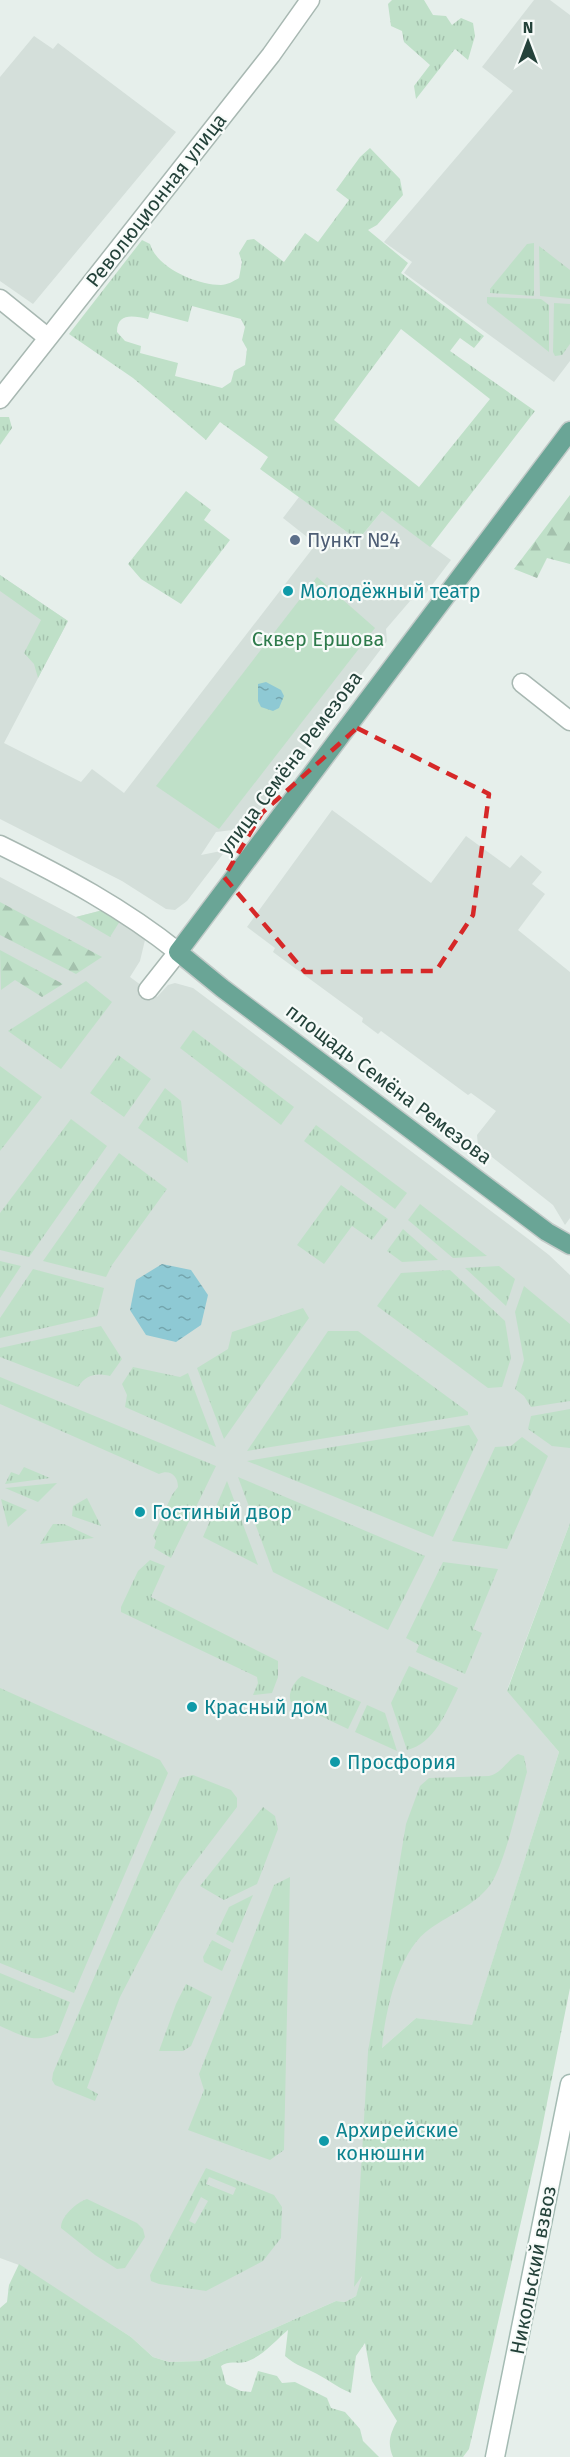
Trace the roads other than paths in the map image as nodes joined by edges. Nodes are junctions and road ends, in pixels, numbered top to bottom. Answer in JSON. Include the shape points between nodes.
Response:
{"nodes":[{"id":1,"x":310,"y":0,"type":"edge"},
{"id":2,"x":0,"y":299,"type":"edge"},
{"id":3,"x":47,"y":337,"type":"junction"},
{"id":4,"x":0,"y":399,"type":"edge"},
{"id":5,"x":570,"y":430,"type":"edge"},
{"id":6,"x":522,"y":683,"type":"dead end"},
{"id":7,"x":570,"y":720,"type":"edge"},
{"id":8,"x":0,"y":845,"type":"edge"},
{"id":9,"x":178,"y":952,"type":"junction"},
{"id":10,"x":148,"y":990,"type":"dead end"},
{"id":11,"x":547,"y":1232,"type":"junction"},
{"id":12,"x":570,"y":1245,"type":"edge"},
{"id":13,"x":570,"y":1255,"type":"edge"},
{"id":14,"x":570,"y":2084,"type":"edge"},
{"id":15,"x":500,"y":2432,"type":"junction"},
{"id":16,"x":487,"y":2457,"type":"edge"},
{"id":17,"x":495,"y":2457,"type":"edge"}],
"edges":[{"from":1,"to":3,"type":"street","name":"Революционная улица","via":[[271,55]]},
{"from":2,"to":3,"type":"street"},
{"from":3,"to":4,"type":"street","name":"Революционная улица"},
{"from":5,"to":9,"type":"main road","name":"улица Семёна Ремезова"},
{"from":6,"to":7,"type":"street"},
{"from":8,"to":9,"type":"street","via":[[115,906]]},
{"from":9,"to":10,"type":"street"},
{"from":9,"to":11,"type":"main road","name":"площадь Семёна Ремезова"},
{"from":11,"to":12,"type":"main road"},
{"from":11,"to":13,"type":"street","name":"площадь Семёна Ремезова"},
{"from":14,"to":15,"type":"street","name":"Никольский взвоз"},
{"from":15,"to":16,"type":"street"},
{"from":15,"to":17,"type":"street","name":"Никольский взвоз"}]}
